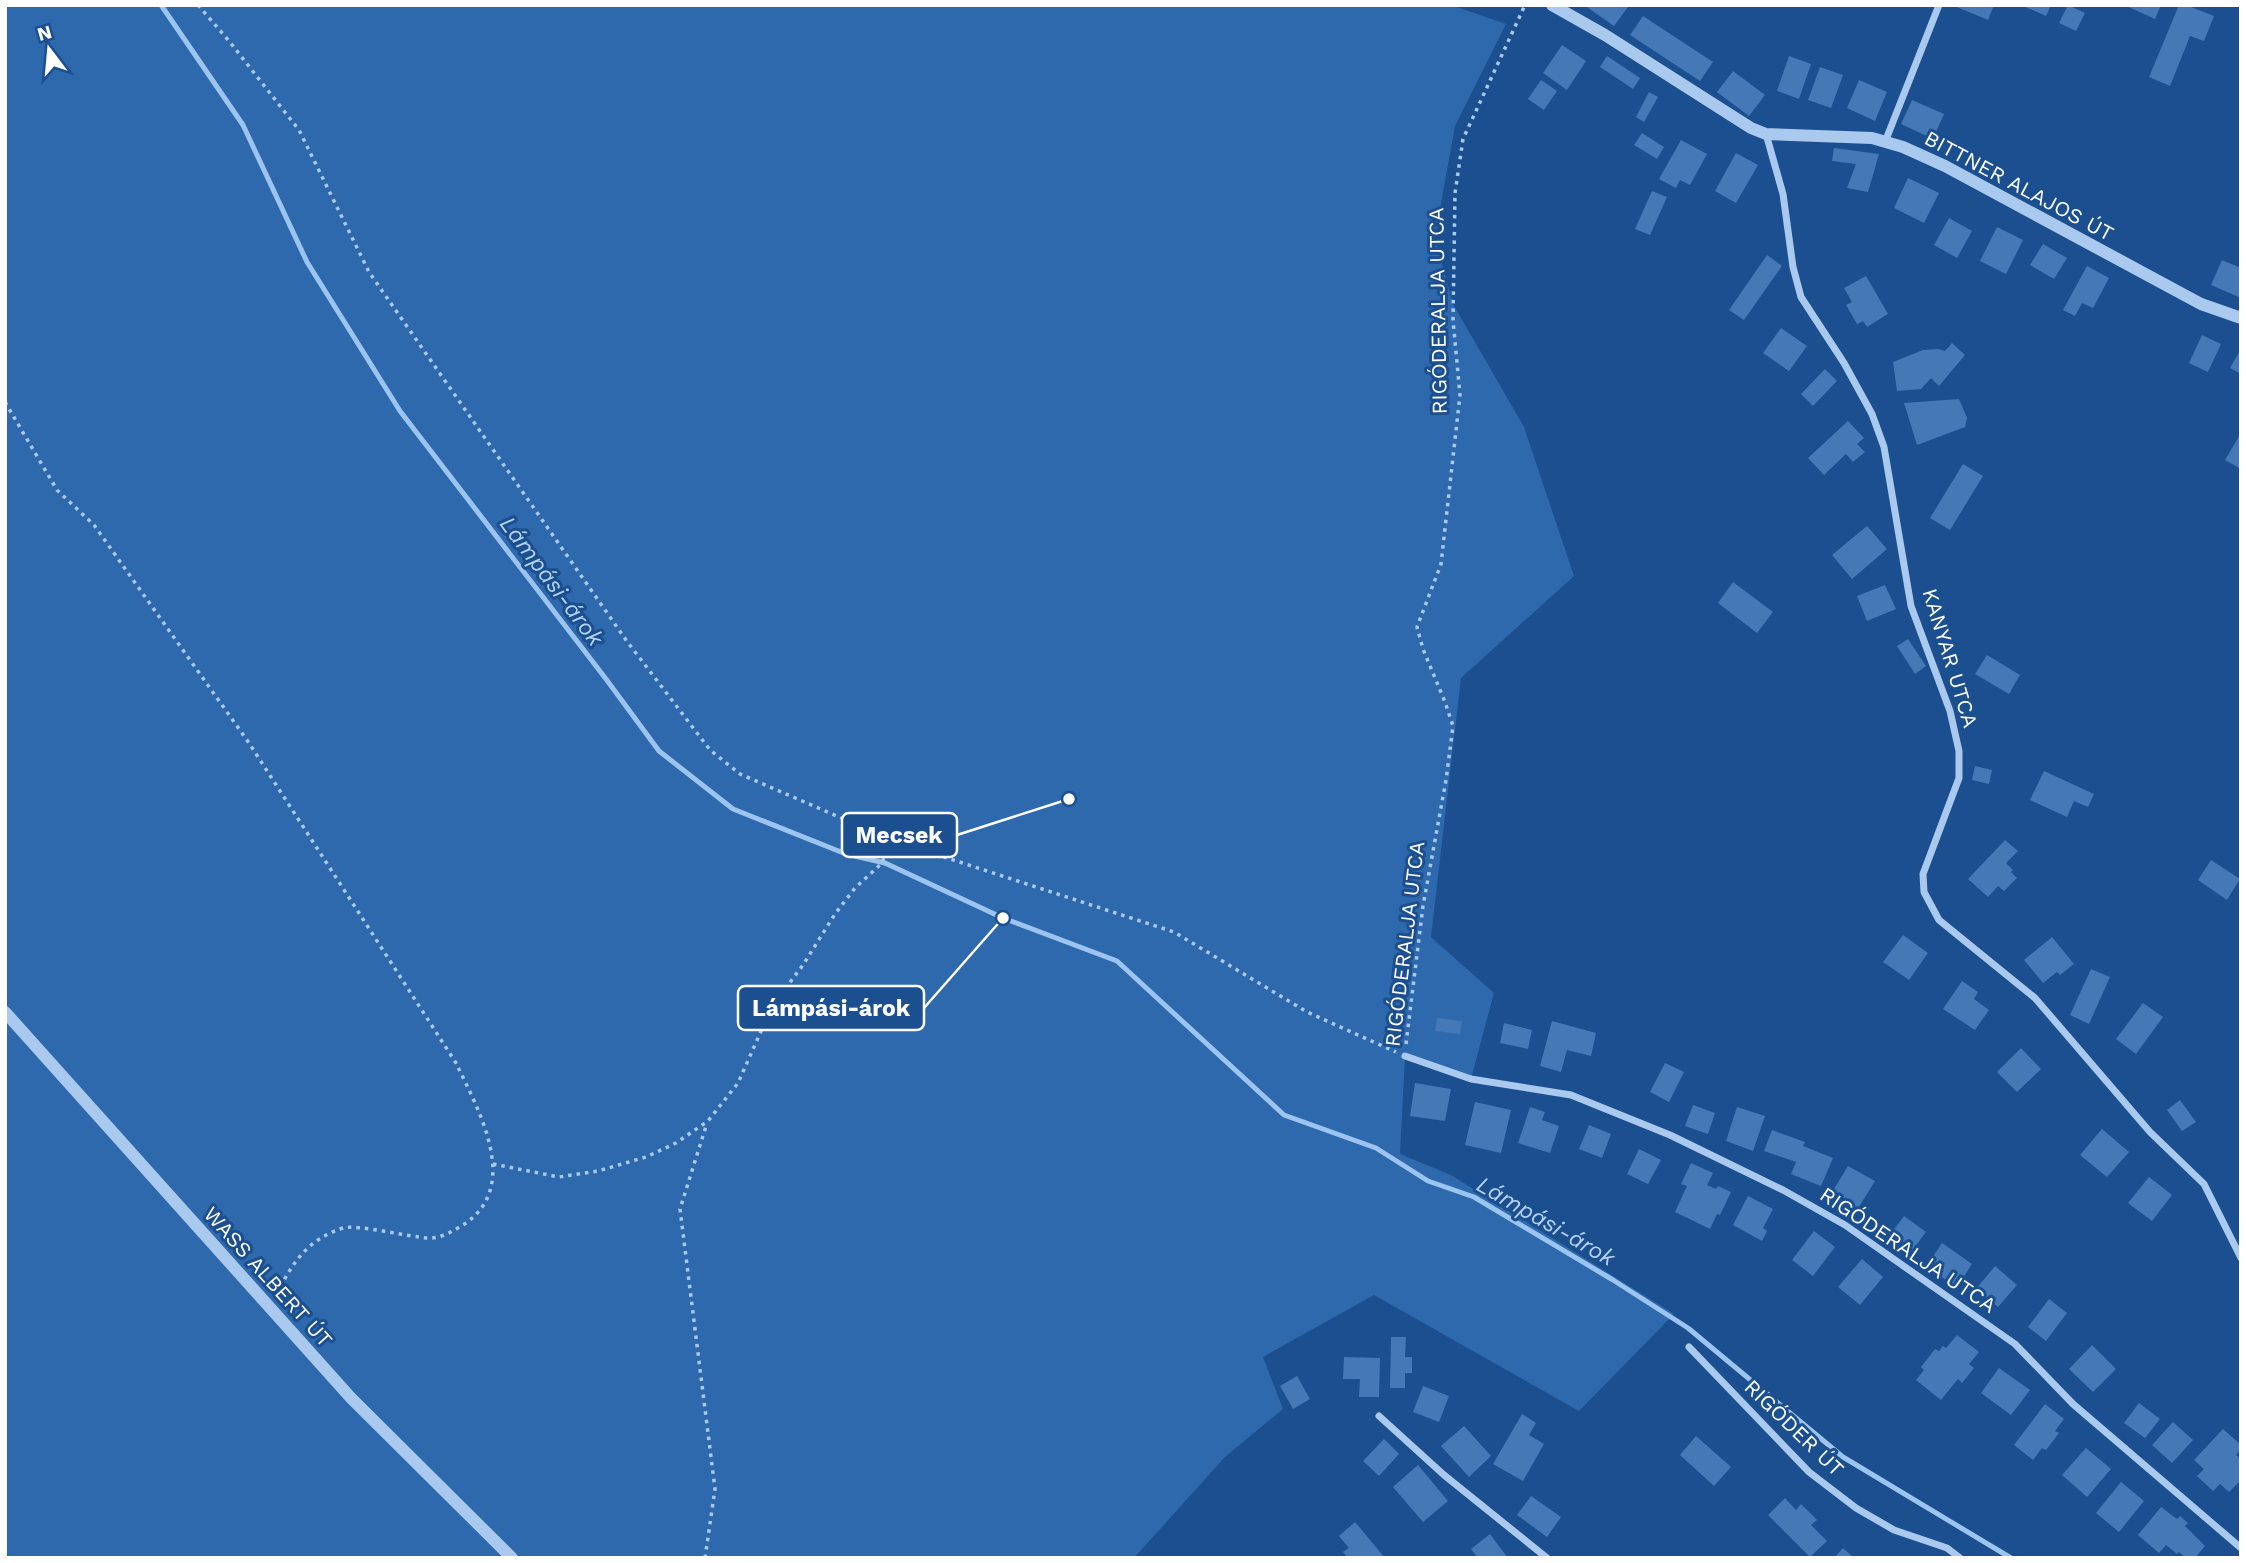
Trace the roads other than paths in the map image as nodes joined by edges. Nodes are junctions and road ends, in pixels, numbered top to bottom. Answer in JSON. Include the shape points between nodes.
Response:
{"nodes":[{"id":1,"x":1552,"y":5,"type":"edge"},
{"id":2,"x":1938,"y":5,"type":"edge"},
{"id":3,"x":1766,"y":134,"type":"junction"},
{"id":4,"x":1885,"y":142,"type":"junction"},
{"id":5,"x":2241,"y":318,"type":"edge"},
{"id":6,"x":5,"y":1012,"type":"edge"},
{"id":7,"x":1405,"y":1056,"type":"road end"},
{"id":8,"x":2241,"y":1258,"type":"edge"},
{"id":9,"x":1689,"y":1347,"type":"dead end"},
{"id":10,"x":1379,"y":1416,"type":"dead end"},
{"id":11,"x":2241,"y":1548,"type":"edge"},
{"id":12,"x":512,"y":1558,"type":"edge"},
{"id":13,"x":1547,"y":1558,"type":"edge"},
{"id":14,"x":1960,"y":1558,"type":"edge"}],
"edges":[{"from":1,"to":3,"type":"street","name":"BITTNER ALAJOS ÚT"},
{"from":2,"to":4,"type":"street"},
{"from":3,"to":4,"type":"street","name":"BITTNER ALAJOS ÚT"},
{"from":3,"to":8,"type":"street","name":"KANYAR UTCA","via":[[1783,194],[1801,297],[1844,363],[1884,447],[1911,606],[1947,701],[1959,751],[1959,778],[1923,874],[1923,892],[1939,920],[2035,998],[2150,1132],[2204,1184]]},
{"from":4,"to":5,"type":"street","name":"BITTNER ALAJOS ÚT","via":[[1945,166],[2201,304]]},
{"from":6,"to":12,"type":"street","name":"WASS ALBERT ÚT","via":[[351,1398]]},
{"from":7,"to":11,"type":"street","name":"RIGÓDERALJA UTCA","via":[[1471,1079],[1571,1095],[1670,1135],[1844,1226],[2015,1344],[2073,1404]]},
{"from":9,"to":14,"type":"street","name":"RIGÓDER ÚT","via":[[1809,1472],[1894,1530],[1947,1548]]},
{"from":10,"to":13,"type":"street"}]}
